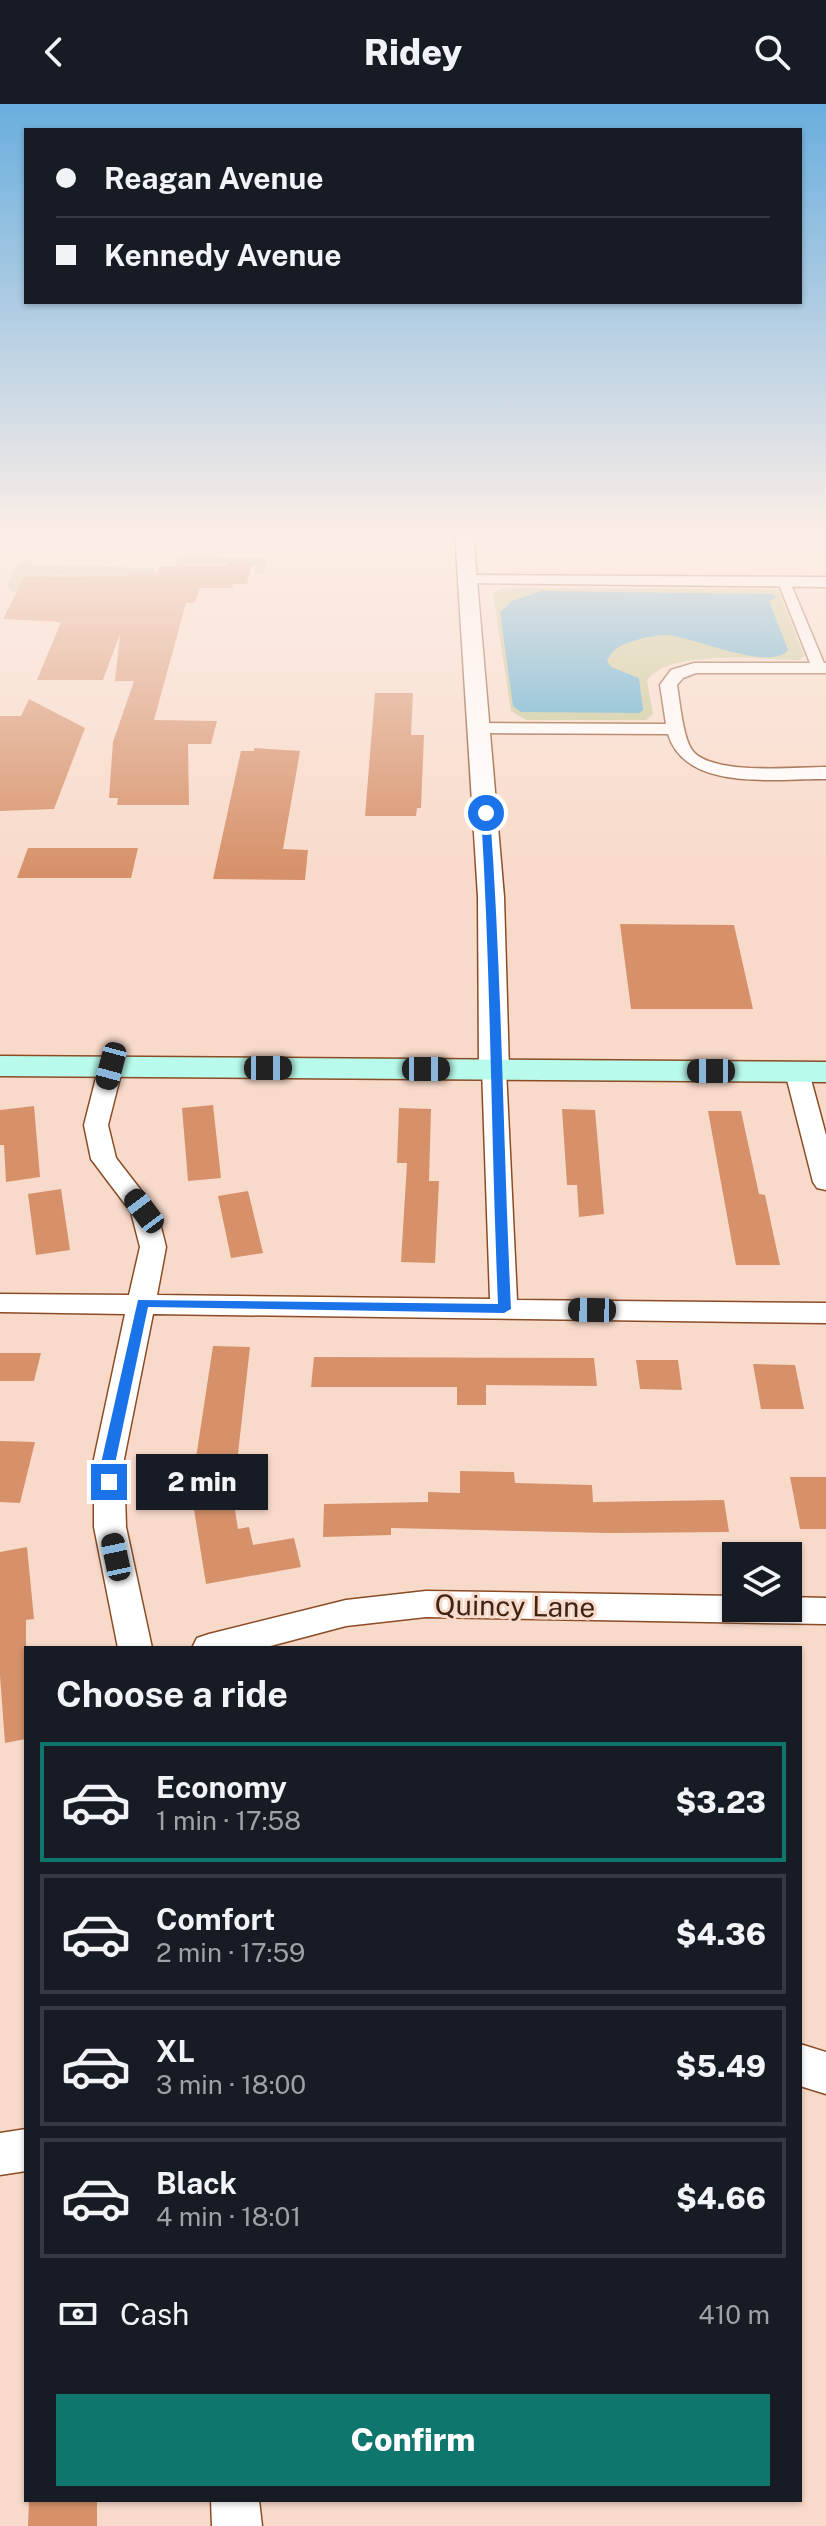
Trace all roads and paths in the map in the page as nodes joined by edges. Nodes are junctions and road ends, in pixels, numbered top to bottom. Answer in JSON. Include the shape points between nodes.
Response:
{"nodes":[{"id":1,"x":471,"y":646,"type":"edge"},
{"id":2,"x":812,"y":646,"type":"edge"},
{"id":3,"x":822,"y":668,"type":"edge"},
{"id":4,"x":480,"y":728,"type":"junction"},
{"id":5,"x":678,"y":729,"type":"junction"},
{"id":6,"x":826,"y":773,"type":"edge"},
{"id":7,"x":0,"y":1066,"type":"edge"},
{"id":8,"x":111,"y":1066,"type":"junction"},
{"id":9,"x":494,"y":1069,"type":"junction"},
{"id":10,"x":812,"y":1072,"type":"edge"},
{"id":11,"x":826,"y":1182,"type":"edge"},
{"id":12,"x":0,"y":1303,"type":"edge"},
{"id":13,"x":143,"y":1303,"type":"junction"},
{"id":14,"x":504,"y":1309,"type":"junction"},
{"id":15,"x":826,"y":1313,"type":"edge"},
{"id":16,"x":826,"y":1611,"type":"edge"},
{"id":17,"x":135,"y":1646,"type":"edge"},
{"id":18,"x":217,"y":1646,"type":"edge"},
{"id":19,"x":802,"y":2066,"type":"edge"},
{"id":20,"x":826,"y":2073,"type":"edge"},
{"id":21,"x":24,"y":2150,"type":"edge"},
{"id":22,"x":0,"y":2154,"type":"edge"},
{"id":23,"x":235,"y":2502,"type":"edge"},
{"id":24,"x":237,"y":2526,"type":"edge"}],
"edges":[{"from":1,"to":4,"type":"street"},
{"from":2,"to":3,"type":"street"},
{"from":3,"to":5,"type":"street","via":[[694,668],[671,678],[668,685]]},
{"from":4,"to":5,"type":"street"},
{"from":4,"to":9,"type":"street","via":[[491,897]]},
{"from":5,"to":6,"type":"street","via":[[686,756],[714,769]]},
{"from":7,"to":8,"type":"main road"},
{"from":8,"to":9,"type":"main road"},
{"from":8,"to":13,"type":"street","via":[[96,1125],[104,1159],[144,1211],[153,1247]]},
{"from":9,"to":10,"type":"main road"},
{"from":9,"to":14,"type":"street"},
{"from":10,"to":11,"type":"street"},
{"from":12,"to":13,"type":"street"},
{"from":13,"to":14,"type":"street"},
{"from":13,"to":17,"type":"street","via":[[109,1459],[110,1527]]},
{"from":14,"to":15,"type":"street"},
{"from":16,"to":18,"type":"street","name":"Quincy Lane","via":[[426,1604],[346,1613]]},
{"from":19,"to":20,"type":"street"},
{"from":21,"to":22,"type":"street"},
{"from":23,"to":24,"type":"street"}]}
